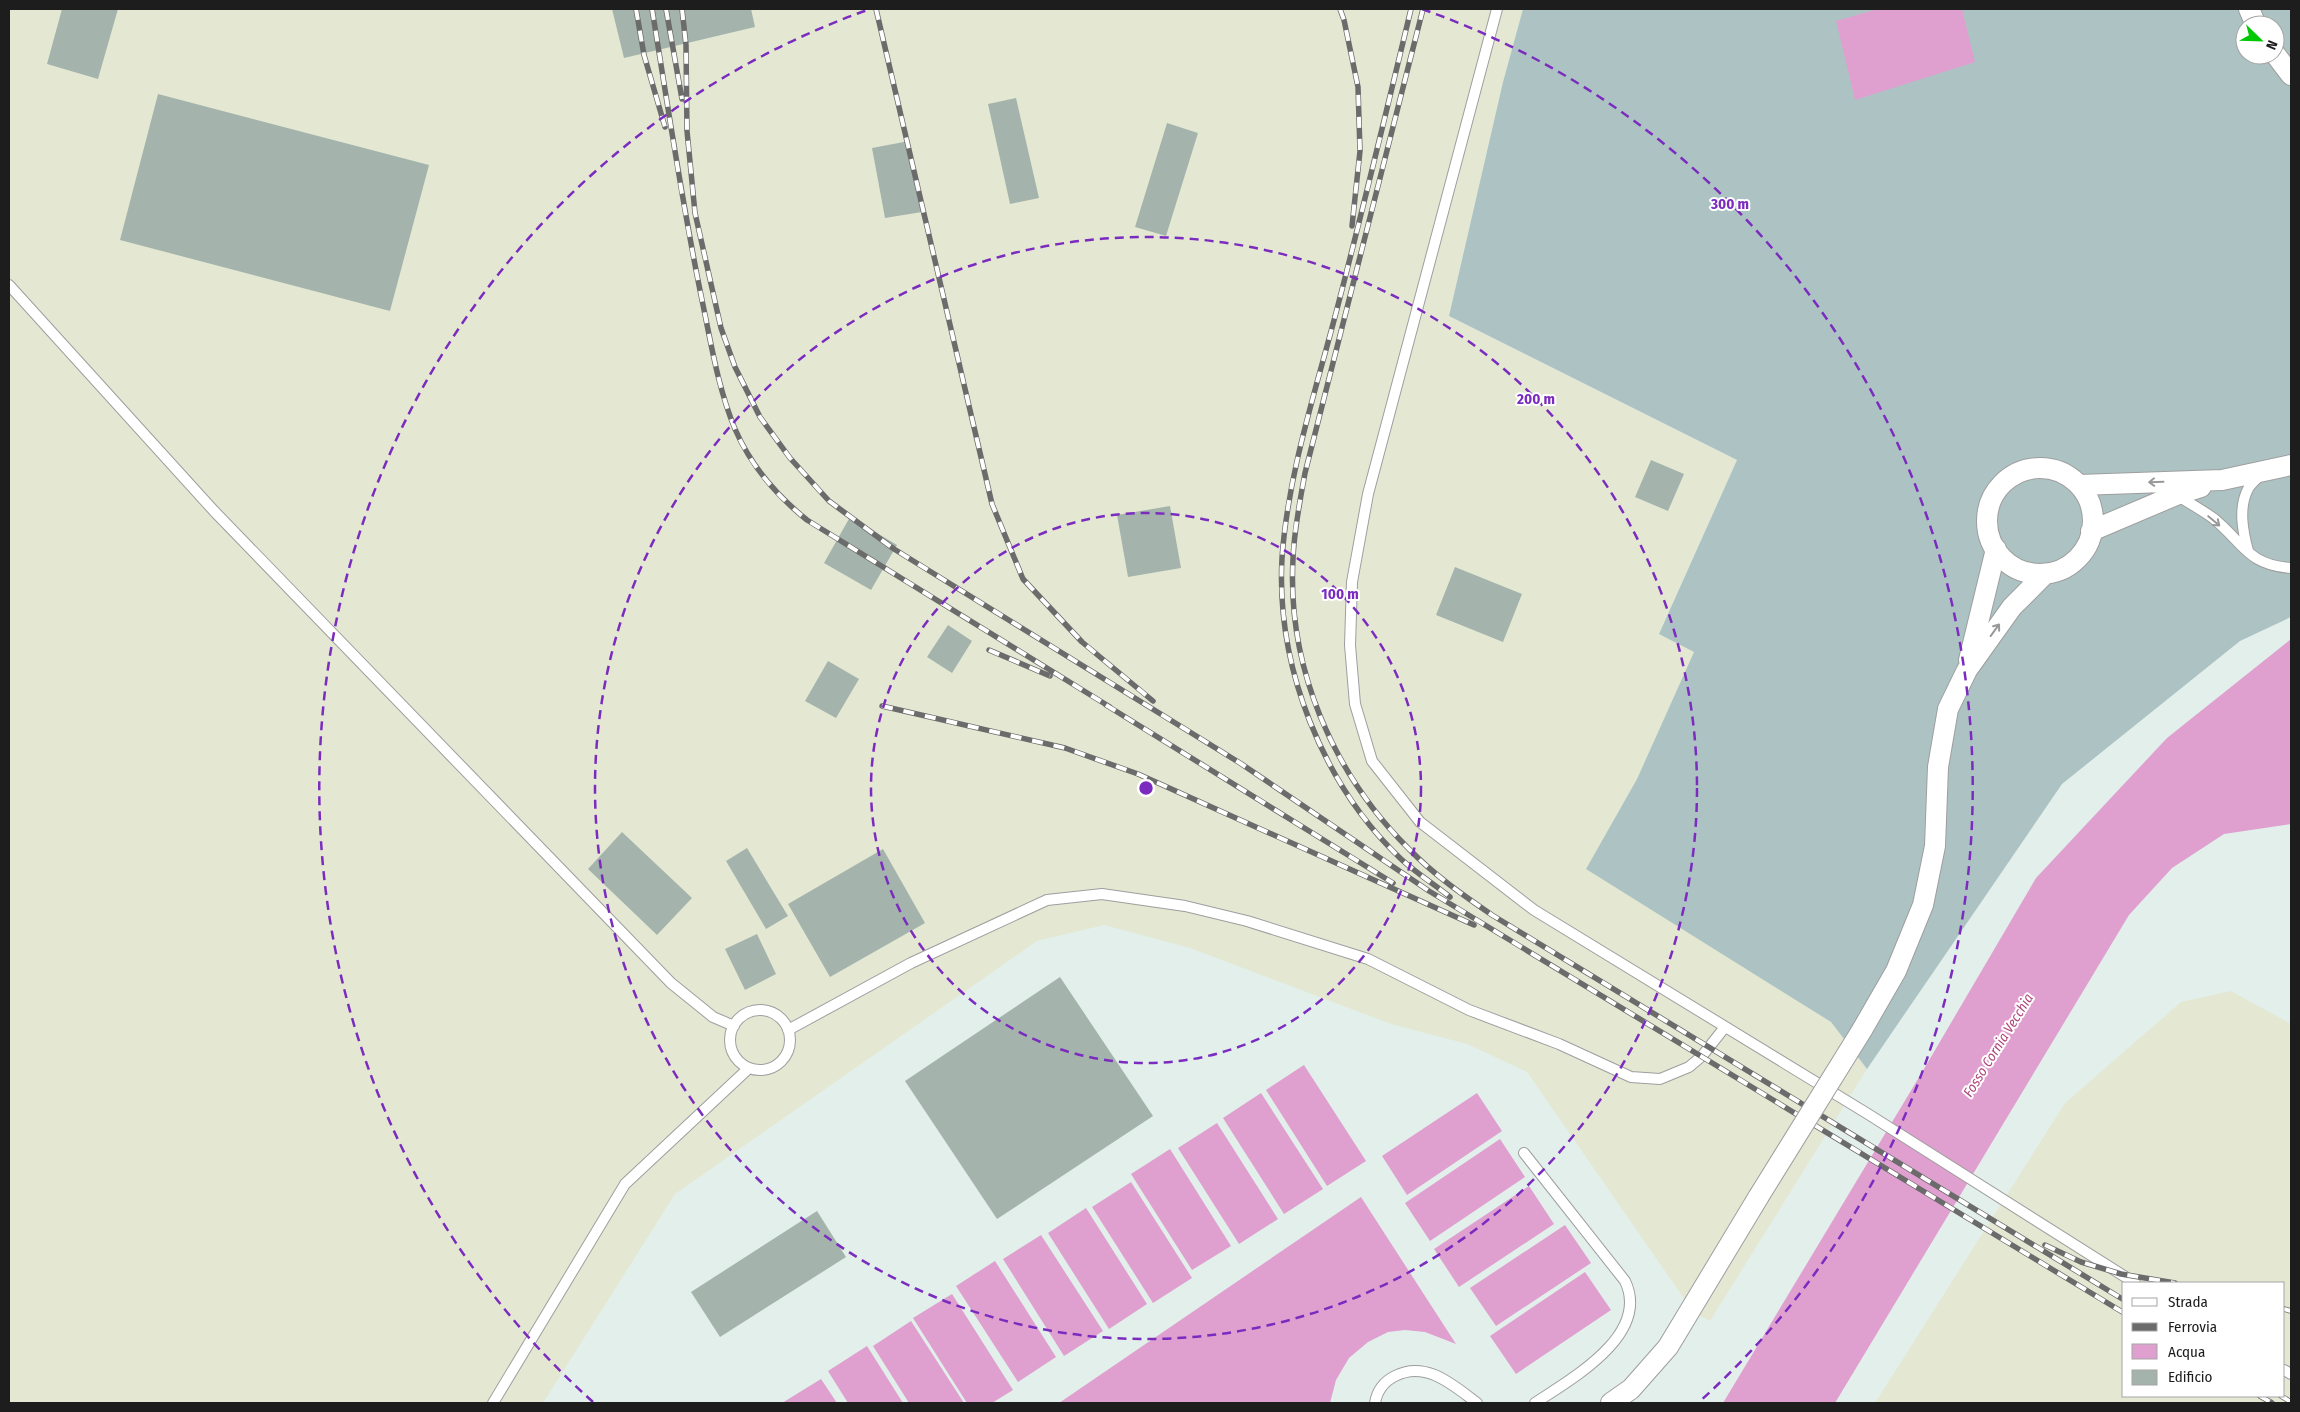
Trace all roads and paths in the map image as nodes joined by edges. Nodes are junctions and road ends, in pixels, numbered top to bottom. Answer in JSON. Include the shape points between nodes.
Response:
{"nodes":[{"id":1,"x":1498,"y":9,"type":"edge"},
{"id":2,"x":2283,"y":65,"type":"edge"},
{"id":3,"x":2291,"y":75,"type":"edge"},
{"id":4,"x":9,"y":285,"type":"edge"},
{"id":5,"x":2291,"y":466,"type":"edge"},
{"id":6,"x":2262,"y":473,"type":"junction"},
{"id":7,"x":2222,"y":480,"type":"junction"},
{"id":8,"x":2079,"y":485,"type":"junction"},
{"id":9,"x":2176,"y":495,"type":"junction"},
{"id":10,"x":2092,"y":531,"type":"junction"},
{"id":11,"x":1996,"y":549,"type":"junction"},
{"id":12,"x":2248,"y":552,"type":"junction"},
{"id":13,"x":2291,"y":568,"type":"edge"},
{"id":14,"x":2045,"y":574,"type":"junction"},
{"id":15,"x":1967,"y":670,"type":"junction"},
{"id":16,"x":734,"y":1026,"type":"junction"},
{"id":17,"x":1725,"y":1027,"type":"junction"},
{"id":18,"x":788,"y":1030,"type":"junction"},
{"id":19,"x":749,"y":1068,"type":"junction"},
{"id":20,"x":1524,"y":1153,"type":"dead end"},
{"id":21,"x":2133,"y":1282,"type":"edge"},
{"id":22,"x":492,"y":1403,"type":"edge"},
{"id":23,"x":1375,"y":1403,"type":"edge"},
{"id":24,"x":1477,"y":1403,"type":"edge"},
{"id":25,"x":1535,"y":1403,"type":"edge"},
{"id":26,"x":1611,"y":1403,"type":"edge"}],
"edges":[{"from":1,"to":17,"type":"lane","via":[[1368,494],[1352,582],[1350,645],[1355,704],[1372,761],[1420,822],[1534,910]]},
{"from":2,"to":3,"type":"street"},
{"from":4,"to":16,"type":"lane","via":[[214,511],[664,976],[713,1017]]},
{"from":5,"to":6,"type":"street"},
{"from":6,"to":7,"type":"street"},
{"from":6,"to":12,"type":"lane","via":[[2248,489],[2243,510],[2242,529]]},
{"from":7,"to":8,"type":"street","one_way":true},
{"from":7,"to":9,"type":"street"},
{"from":8,"to":10,"type":"street","via":[[2090,504]]},
{"from":8,"to":11,"type":"street","via":[[2059,471],[2043,467],[2013,475],[2000,485],[1987,514],[1987,530]]},
{"from":9,"to":10,"type":"street"},
{"from":9,"to":12,"type":"lane","one_way":true,"via":[[2213,518]]},
{"from":10,"to":14,"type":"street","via":[[2084,550],[2074,562]]},
{"from":11,"to":14,"type":"street","via":[[2001,558],[2014,567],[2029,573]]},
{"from":11,"to":15,"type":"street"},
{"from":12,"to":13,"type":"lane","via":[[2275,567]]},
{"from":15,"to":14,"type":"street","one_way":true,"via":[[2012,607]]},
{"from":15,"to":26,"type":"street","bridge":true,"via":[[1948,709],[1938,767],[1935,846],[1923,905],[1896,971],[1668,1347],[1631,1389]]},
{"from":16,"to":18,"type":"lane","via":[[748,1013],[757,1010],[776,1015]]},
{"from":16,"to":19,"type":"lane","via":[[731,1045],[734,1055]]},
{"from":17,"to":18,"type":"lane","via":[[1689,1067],[1660,1079],[1631,1077],[1559,1044],[1469,1010],[1368,959],[1238,919],[1184,906],[1102,894],[1047,900],[911,962]]},
{"from":17,"to":21,"type":"lane"},
{"from":18,"to":19,"type":"lane","via":[[789,1049],[781,1061],[768,1069]]},
{"from":19,"to":22,"type":"lane","via":[[625,1184]]},
{"from":20,"to":25,"type":"lane","via":[[1625,1281],[1631,1301],[1628,1316],[1607,1351],[1595,1363]]},
{"from":23,"to":24,"type":"lane","via":[[1382,1385],[1393,1377],[1422,1371],[1438,1375]]}]}
